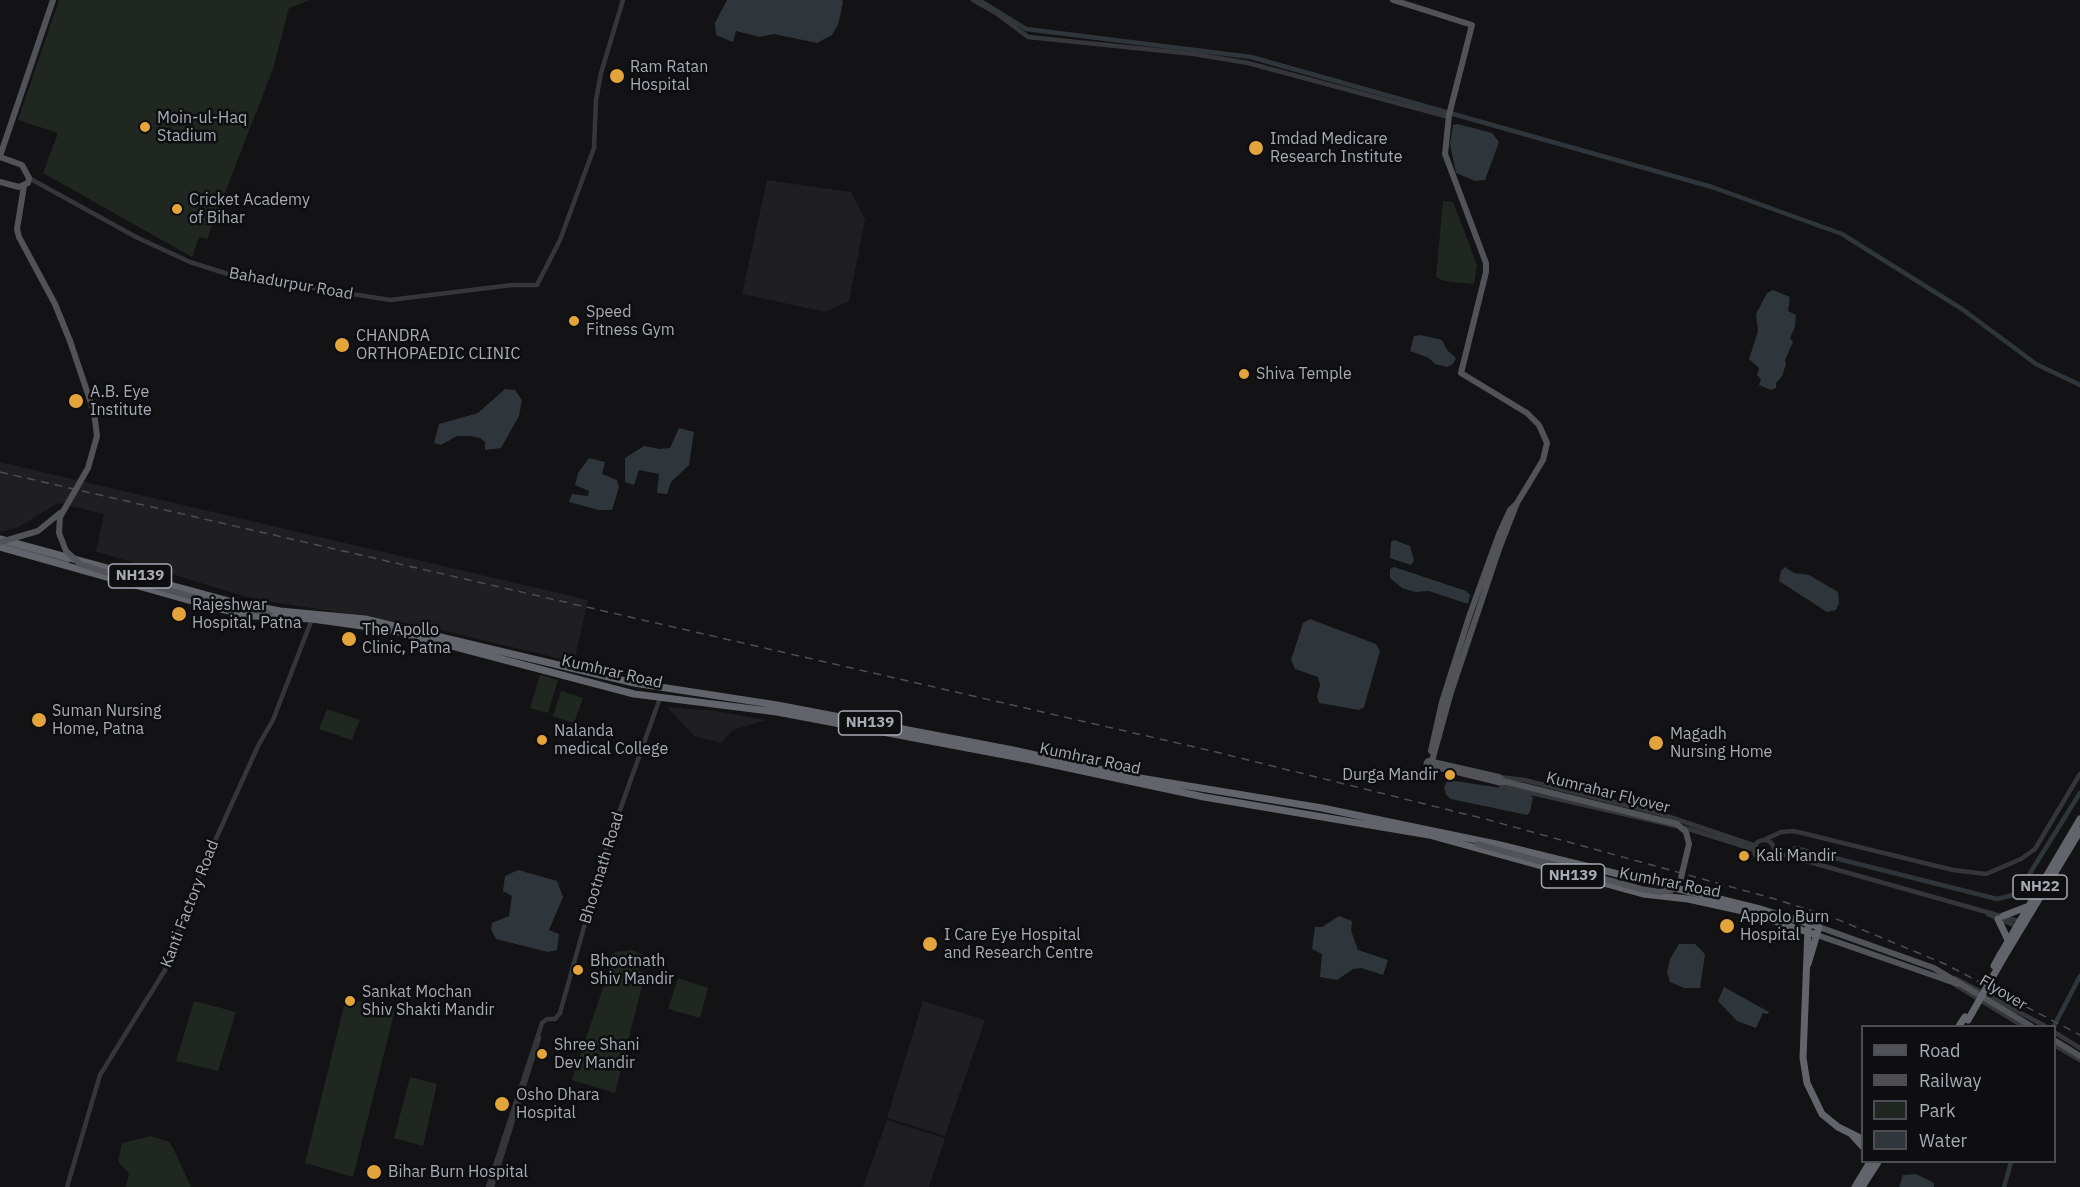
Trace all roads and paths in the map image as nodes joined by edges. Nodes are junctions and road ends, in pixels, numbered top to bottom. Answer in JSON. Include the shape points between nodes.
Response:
{"nodes":[{"id":1,"x":53,"y":0,"type":"edge"},
{"id":2,"x":624,"y":0,"type":"edge"},
{"id":3,"x":973,"y":0,"type":"edge"},
{"id":4,"x":1393,"y":0,"type":"edge"},
{"id":5,"x":1449,"y":116,"type":"junction"},
{"id":6,"x":0,"y":157,"type":"edge"},
{"id":7,"x":29,"y":178,"type":"junction"},
{"id":8,"x":0,"y":182,"type":"edge"},
{"id":9,"x":24,"y":186,"type":"junction"},
{"id":10,"x":14,"y":187,"type":"junction"},
{"id":11,"x":22,"y":198,"type":"junction"},
{"id":12,"x":63,"y":511,"type":"junction"},
{"id":13,"x":0,"y":543,"type":"edge"},
{"id":14,"x":80,"y":564,"type":"junction"},
{"id":15,"x":280,"y":614,"type":"junction"},
{"id":16,"x":312,"y":619,"type":"junction"},
{"id":17,"x":364,"y":622,"type":"junction"},
{"id":18,"x":660,"y":698,"type":"junction"},
{"id":19,"x":858,"y":724,"type":"junction"},
{"id":20,"x":2080,"y":774,"type":"edge"},
{"id":21,"x":1502,"y":780,"type":"junction"},
{"id":22,"x":2080,"y":819,"type":"edge"},
{"id":23,"x":2080,"y":831,"type":"edge"},
{"id":24,"x":1764,"y":840,"type":"junction"},
{"id":25,"x":1462,"y":841,"type":"junction"},
{"id":26,"x":1755,"y":848,"type":"junction"},
{"id":27,"x":1774,"y":852,"type":"junction"},
{"id":28,"x":1685,"y":890,"type":"junction"},
{"id":29,"x":1679,"y":898,"type":"junction"},
{"id":30,"x":2029,"y":906,"type":"junction"},
{"id":31,"x":2000,"y":918,"type":"junction"},
{"id":32,"x":2021,"y":925,"type":"junction"},
{"id":33,"x":1808,"y":928,"type":"junction"},
{"id":34,"x":1818,"y":931,"type":"junction"},
{"id":35,"x":2008,"y":940,"type":"junction"},
{"id":36,"x":2002,"y":956,"type":"junction"},
{"id":37,"x":1808,"y":964,"type":"junction"},
{"id":38,"x":1952,"y":980,"type":"junction"},
{"id":39,"x":1966,"y":1021,"type":"edge"},
{"id":40,"x":2021,"y":1025,"type":"edge"},
{"id":41,"x":2029,"y":1025,"type":"edge"},
{"id":42,"x":2042,"y":1025,"type":"edge"},
{"id":43,"x":2056,"y":1036,"type":"edge"},
{"id":44,"x":2056,"y":1046,"type":"edge"},
{"id":45,"x":2080,"y":1048,"type":"edge"},
{"id":46,"x":2080,"y":1056,"type":"edge"},
{"id":47,"x":2080,"y":1060,"type":"edge"},
{"id":48,"x":1861,"y":1141,"type":"edge"},
{"id":49,"x":1868,"y":1163,"type":"edge"},
{"id":50,"x":1877,"y":1163,"type":"edge"},
{"id":51,"x":67,"y":1187,"type":"edge"},
{"id":52,"x":490,"y":1187,"type":"edge"},
{"id":53,"x":1855,"y":1187,"type":"edge"},
{"id":54,"x":1862,"y":1187,"type":"edge"}],
"edges":[{"from":1,"to":6,"type":"main road"},
{"from":2,"to":7,"type":"street","name":"Bahadurpur Road","via":[[601,73],[594,148],[560,240],[537,285],[390,300],[231,276],[136,237]]},
{"from":3,"to":5,"type":"street","via":[[1028,37],[1248,63]]},
{"from":4,"to":5,"type":"main road","via":[[1472,25]]},
{"from":5,"to":21,"type":"main road","name":"Kumrahar Flyover","via":[[1445,154],[1486,263],[1461,373],[1527,413],[1539,425],[1547,443],[1543,460],[1517,503],[1453,686],[1431,762]]},
{"from":6,"to":7,"type":"main road","via":[[22,165]]},
{"from":7,"to":9,"type":"main road"},
{"from":8,"to":10,"type":"main road"},
{"from":9,"to":10,"type":"main road"},
{"from":9,"to":11,"type":"main road"},
{"from":10,"to":11,"type":"main road"},
{"from":11,"to":12,"type":"main road","bridge":true,"via":[[19,239],[56,304],[94,412],[97,436],[88,468]]},
{"from":12,"to":13,"type":"main road","bridge":true,"via":[[38,531]]},
{"from":12,"to":14,"type":"main road","bridge":true,"via":[[58,525],[61,542]]},
{"from":13,"to":14,"type":"main road"},
{"from":13,"to":15,"type":"highway","number":"NH139"},
{"from":13,"to":15,"type":"highway","name":"Kumhrar Road","number":"NH139","via":[[210,606],[253,616]]},
{"from":14,"to":15,"type":"main road","bridge":true,"via":[[221,605]]},
{"from":15,"to":16,"type":"highway","number":"NH139"},
{"from":15,"to":17,"type":"highway","name":"Kumhrar Road","number":"NH139"},
{"from":16,"to":17,"type":"highway","number":"NH139"},
{"from":16,"to":51,"type":"street","name":"Kanti Factory Road","via":[[273,720],[202,868],[165,970],[100,1075]]},
{"from":17,"to":18,"type":"highway","name":"Kumhrar Road","number":"NH139"},
{"from":17,"to":19,"type":"highway","name":"Kumhrar Road","number":"NH139","via":[[634,684],[777,705]]},
{"from":18,"to":19,"type":"highway","name":"Kumhrar Road","number":"NH139"},
{"from":18,"to":52,"type":"street","name":"Bhootnath Road","via":[[605,852],[563,1005],[558,1017],[544,1020],[540,1029]]},
{"from":19,"to":25,"type":"highway","name":"Kumhrar Road","number":"NH139"},
{"from":20,"to":24,"type":"street","via":[[2035,849],[2022,859],[1986,873],[1953,870],[1788,830]]},
{"from":21,"to":25,"type":"main road","name":"Kumrahar Flyover","bridge":true,"via":[[1677,824],[1686,832],[1689,844],[1680,882],[1672,890],[1641,889]]},
{"from":21,"to":26,"type":"street","via":[[1524,780],[1662,814]]},
{"from":21,"to":26,"type":"street","via":[[1501,786]]},
{"from":22,"to":30,"type":"highway","number":"NH22"},
{"from":23,"to":32,"type":"highway","number":"NH22"},
{"from":24,"to":26,"type":"street"},
{"from":24,"to":27,"type":"street","via":[[1771,843]]},
{"from":25,"to":28,"type":"highway","number":"NH139"},
{"from":25,"to":29,"type":"highway","name":"Kumhrar Road","number":"NH139","via":[[1643,894]]},
{"from":26,"to":27,"type":"street","via":[[1758,856],[1765,859]]},
{"from":27,"to":31,"type":"street"},
{"from":28,"to":29,"type":"highway"},
{"from":28,"to":33,"type":"highway","name":"Kumhrar Road","number":"NH139"},
{"from":29,"to":33,"type":"highway","name":"Kumhrar Road","number":"NH139"},
{"from":30,"to":31,"type":"highway"},
{"from":30,"to":32,"type":"highway","number":"NH22"},
{"from":31,"to":32,"type":"street"},
{"from":31,"to":35,"type":"highway"},
{"from":32,"to":35,"type":"highway","number":"NH22"},
{"from":32,"to":36,"type":"highway","number":"NH22"},
{"from":33,"to":34,"type":"highway","name":"Kumhrar Road","number":"NH139"},
{"from":33,"to":37,"type":"highway"},
{"from":34,"to":37,"type":"highway"},
{"from":34,"to":38,"type":"main road","name":"Flyover"},
{"from":35,"to":36,"type":"highway","number":"NH22"},
{"from":36,"to":39,"type":"highway","number":"NH22","bridge":true},
{"from":37,"to":48,"type":"highway","via":[[1803,1058],[1807,1083],[1822,1114]]},
{"from":38,"to":40,"type":"street"},
{"from":38,"to":41,"type":"main road","name":"Flyover"},
{"from":38,"to":42,"type":"street","via":[[1974,986]]},
{"from":43,"to":45,"type":"street"},
{"from":43,"to":46,"type":"main road"},
{"from":44,"to":47,"type":"street"},
{"from":49,"to":53,"type":"highway"},
{"from":50,"to":54,"type":"highway"}]}
